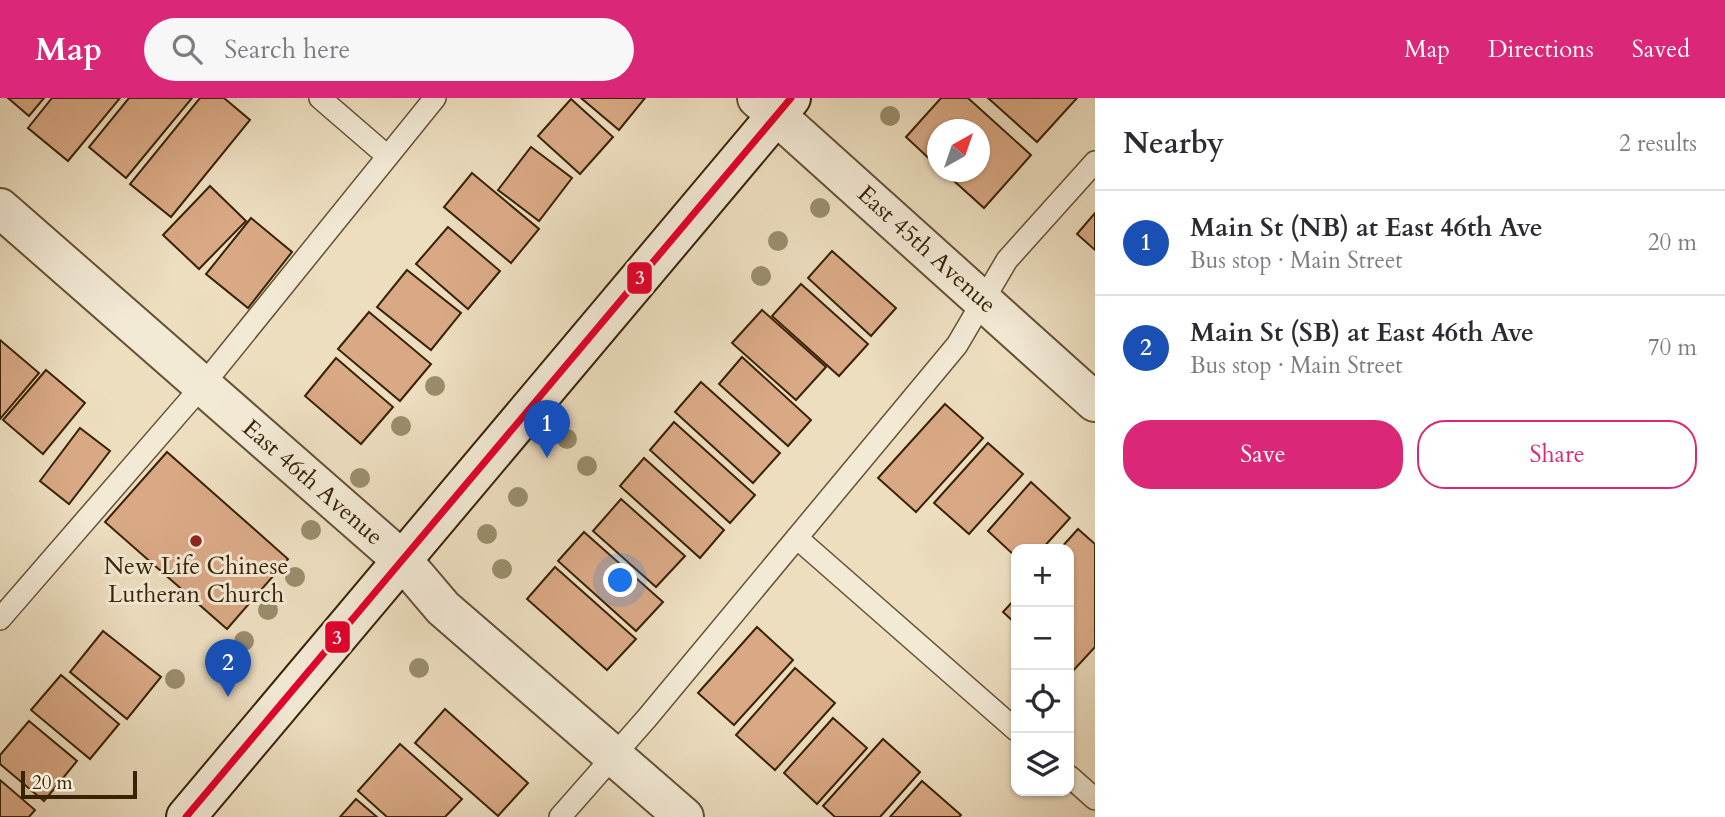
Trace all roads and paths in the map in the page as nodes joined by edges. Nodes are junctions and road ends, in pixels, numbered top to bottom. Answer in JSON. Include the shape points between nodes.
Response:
{"nodes":[{"id":1,"x":320,"y":98,"type":"edge"},
{"id":2,"x":435,"y":98,"type":"edge"},
{"id":3,"x":775,"y":103,"type":"edge"},
{"id":4,"x":386,"y":155,"type":"junction"},
{"id":5,"x":1095,"y":162,"type":"edge"},
{"id":6,"x":0,"y":208,"type":"edge"},
{"id":7,"x":983,"y":300,"type":"junction"},
{"id":8,"x":203,"y":385,"type":"junction"},
{"id":9,"x":1095,"y":402,"type":"edge"},
{"id":10,"x":797,"y":538,"type":"junction"},
{"id":11,"x":403,"y":561,"type":"junction"},
{"id":12,"x":4,"y":607,"type":"edge"},
{"id":13,"x":1011,"y":726,"type":"edge"},
{"id":14,"x":614,"y":755,"type":"junction"},
{"id":15,"x":1074,"y":780,"type":"edge"},
{"id":16,"x":1095,"y":799,"type":"edge"},
{"id":17,"x":187,"y":817,"type":"edge"},
{"id":18,"x":560,"y":817,"type":"edge"},
{"id":19,"x":684,"y":817,"type":"edge"}],
"edges":[{"from":1,"to":4,"type":"lane"},
{"from":2,"to":4,"type":"lane"},
{"from":3,"to":7,"type":"street","name":"East 45th Avenue"},
{"from":3,"to":11,"type":"street"},
{"from":4,"to":8,"type":"lane"},
{"from":5,"to":7,"type":"lane","via":[[1007,260]]},
{"from":6,"to":8,"type":"street","name":"East 46th Avenue"},
{"from":7,"to":9,"type":"street","name":"East 45th Avenue"},
{"from":7,"to":10,"type":"lane","via":[[957,345]]},
{"from":8,"to":11,"type":"street","name":"East 46th Avenue"},
{"from":8,"to":12,"type":"lane"},
{"from":10,"to":13,"type":"lane"},
{"from":10,"to":14,"type":"lane"},
{"from":11,"to":14,"type":"street","name":"East 46th Avenue","via":[[443,608]]},
{"from":11,"to":17,"type":"street"},
{"from":14,"to":18,"type":"lane"},
{"from":14,"to":19,"type":"street","name":"East 46th Avenue"},
{"from":15,"to":16,"type":"lane"}]}
